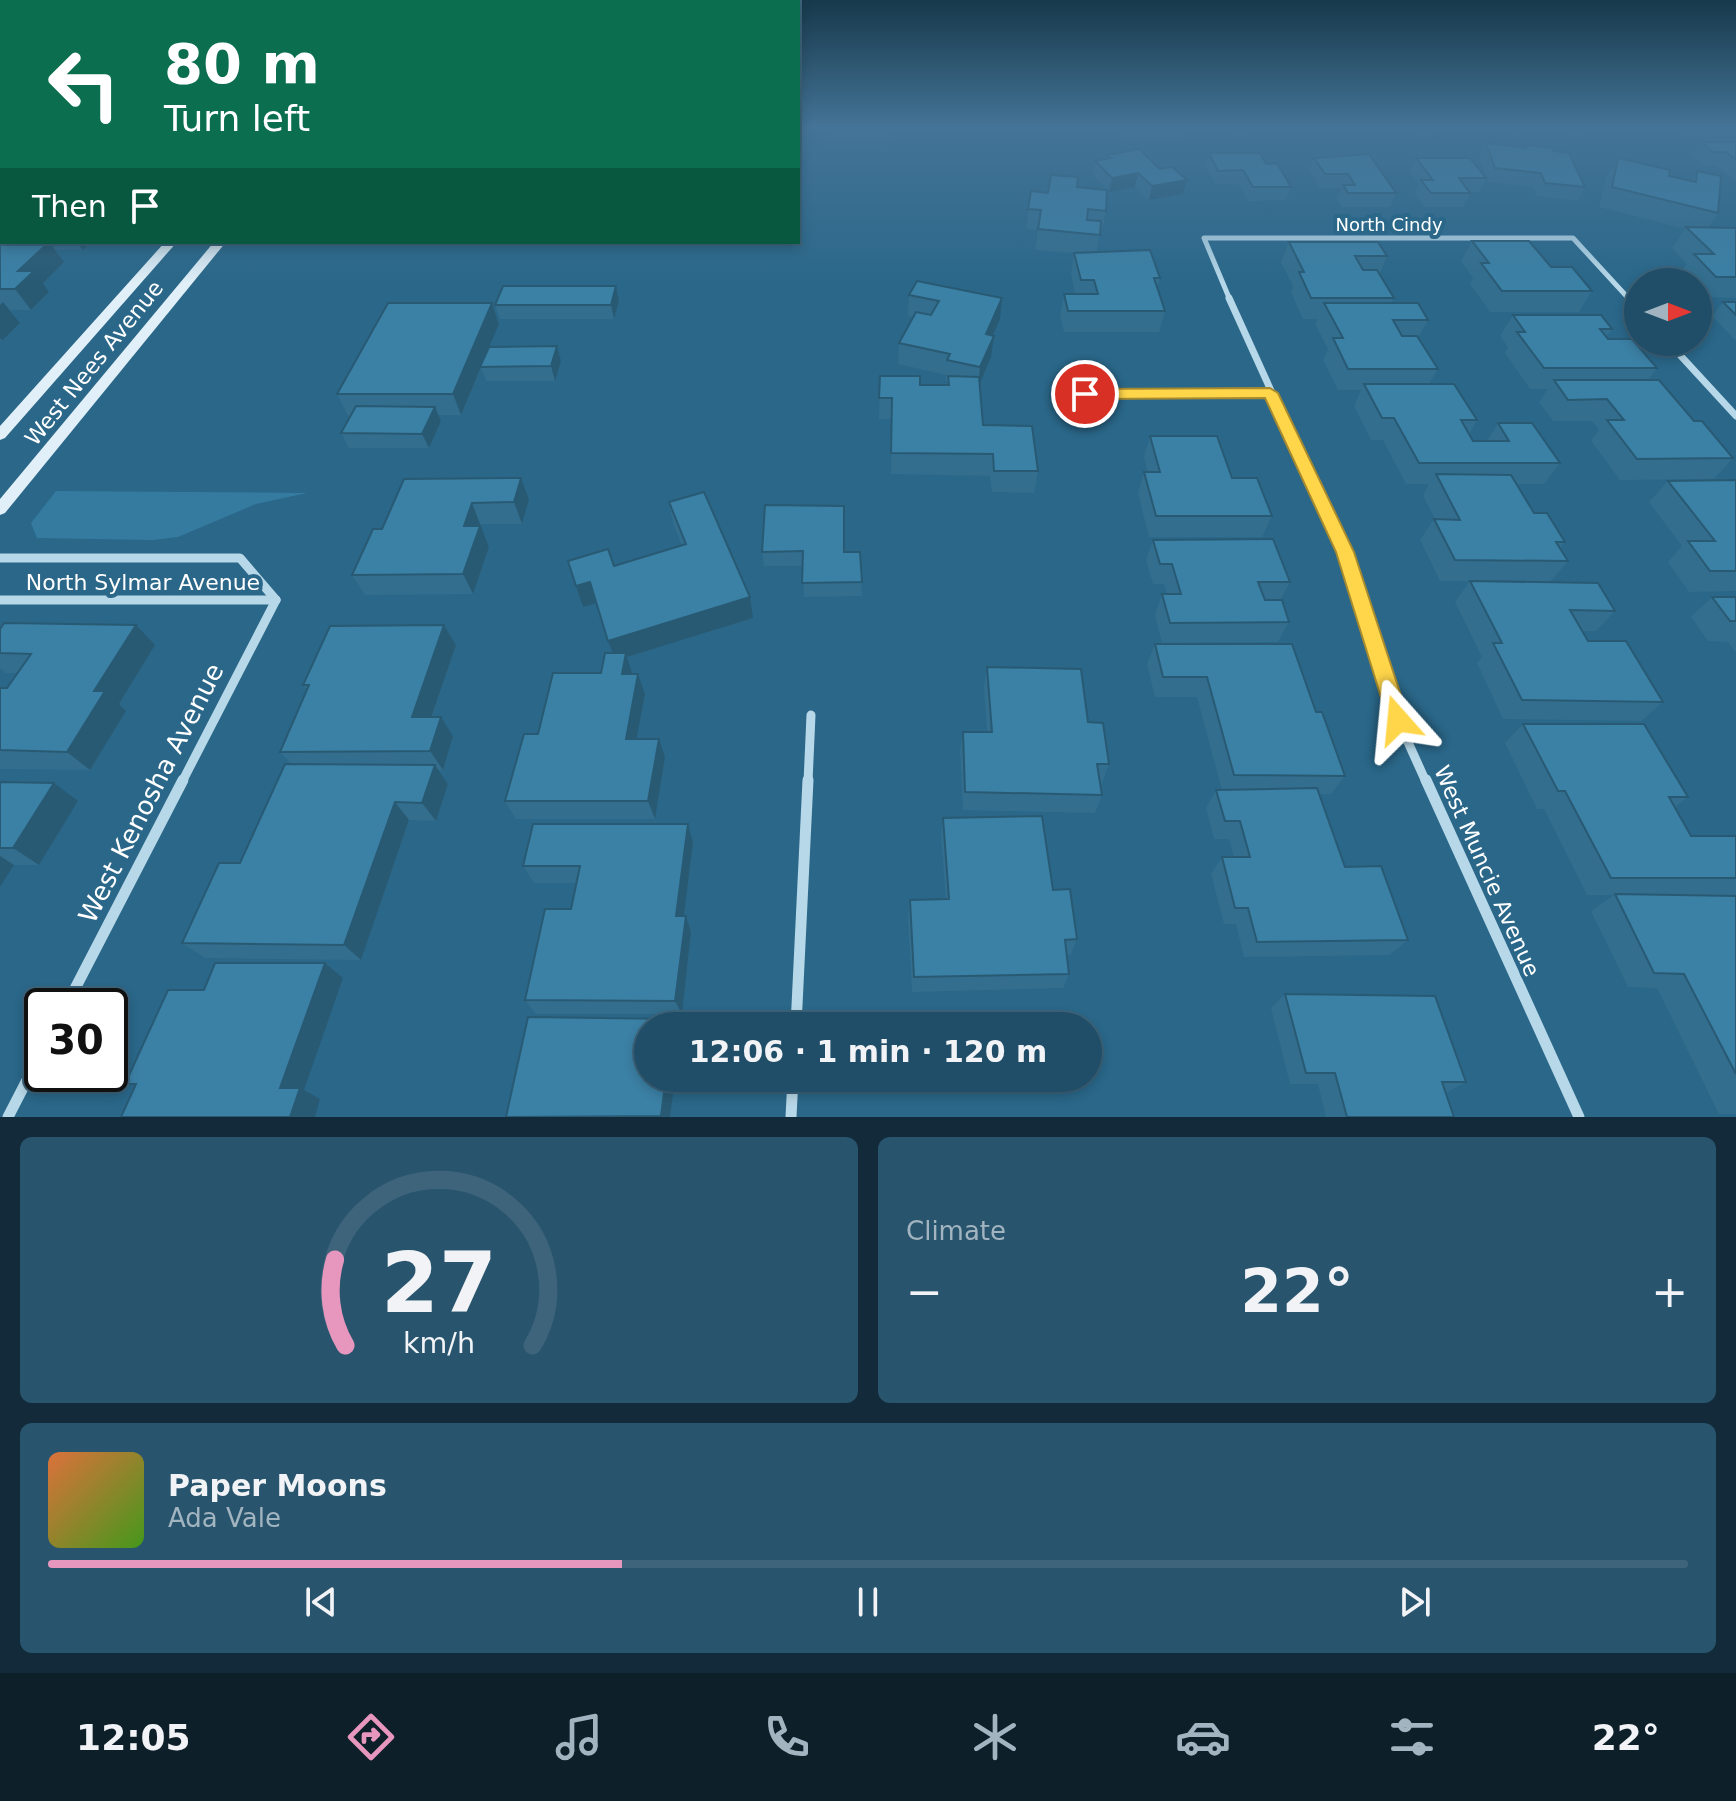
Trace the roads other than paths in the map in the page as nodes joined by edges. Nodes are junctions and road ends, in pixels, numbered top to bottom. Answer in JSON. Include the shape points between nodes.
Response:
{"nodes":[{"id":1,"x":1204,"y":238,"type":"joint"},
{"id":2,"x":169,"y":244,"type":"edge"},
{"id":3,"x":218,"y":244,"type":"edge"},
{"id":4,"x":1624,"y":294,"type":"edge"},
{"id":5,"x":1681,"y":356,"type":"edge"},
{"id":6,"x":1270,"y":393,"type":"junction"},
{"id":7,"x":1085,"y":394,"type":"dead end"},
{"id":8,"x":1736,"y":416,"type":"edge"},
{"id":9,"x":0,"y":435,"type":"edge"},
{"id":10,"x":0,"y":509,"type":"edge"},
{"id":11,"x":0,"y":558,"type":"edge"},
{"id":12,"x":0,"y":600,"type":"edge"},
{"id":13,"x":276,"y":600,"type":"junction"},
{"id":14,"x":811,"y":715,"type":"dead end"},
{"id":15,"x":75,"y":988,"type":"edge"},
{"id":16,"x":797,"y":1012,"type":"edge"},
{"id":17,"x":24,"y":1086,"type":"edge"},
{"id":18,"x":792,"y":1092,"type":"edge"},
{"id":19,"x":8,"y":1117,"type":"edge"},
{"id":20,"x":791,"y":1117,"type":"edge"},
{"id":21,"x":1579,"y":1117,"type":"edge"}],
"edges":[{"from":1,"to":4,"type":"street","name":"North Cindy","via":[[1573,238]]},
{"from":1,"to":6,"type":"street","name":"West Muncie Avenue"},
{"from":2,"to":9,"type":"main road","name":"West Nees Avenue"},
{"from":3,"to":10,"type":"main road","name":"West Nees Avenue"},
{"from":5,"to":8,"type":"street"},
{"from":6,"to":7,"type":"street"},
{"from":6,"to":21,"type":"street","name":"West Muncie Avenue","via":[[1345,552],[1398,720]]},
{"from":11,"to":13,"type":"street","name":"North Sylmar Avenue","via":[[240,558]]},
{"from":12,"to":13,"type":"street","name":"North Sylmar Avenue"},
{"from":13,"to":15,"type":"street","name":"West Kenosha Avenue"},
{"from":14,"to":16,"type":"street"},
{"from":17,"to":19,"type":"street"},
{"from":18,"to":20,"type":"street"}]}
